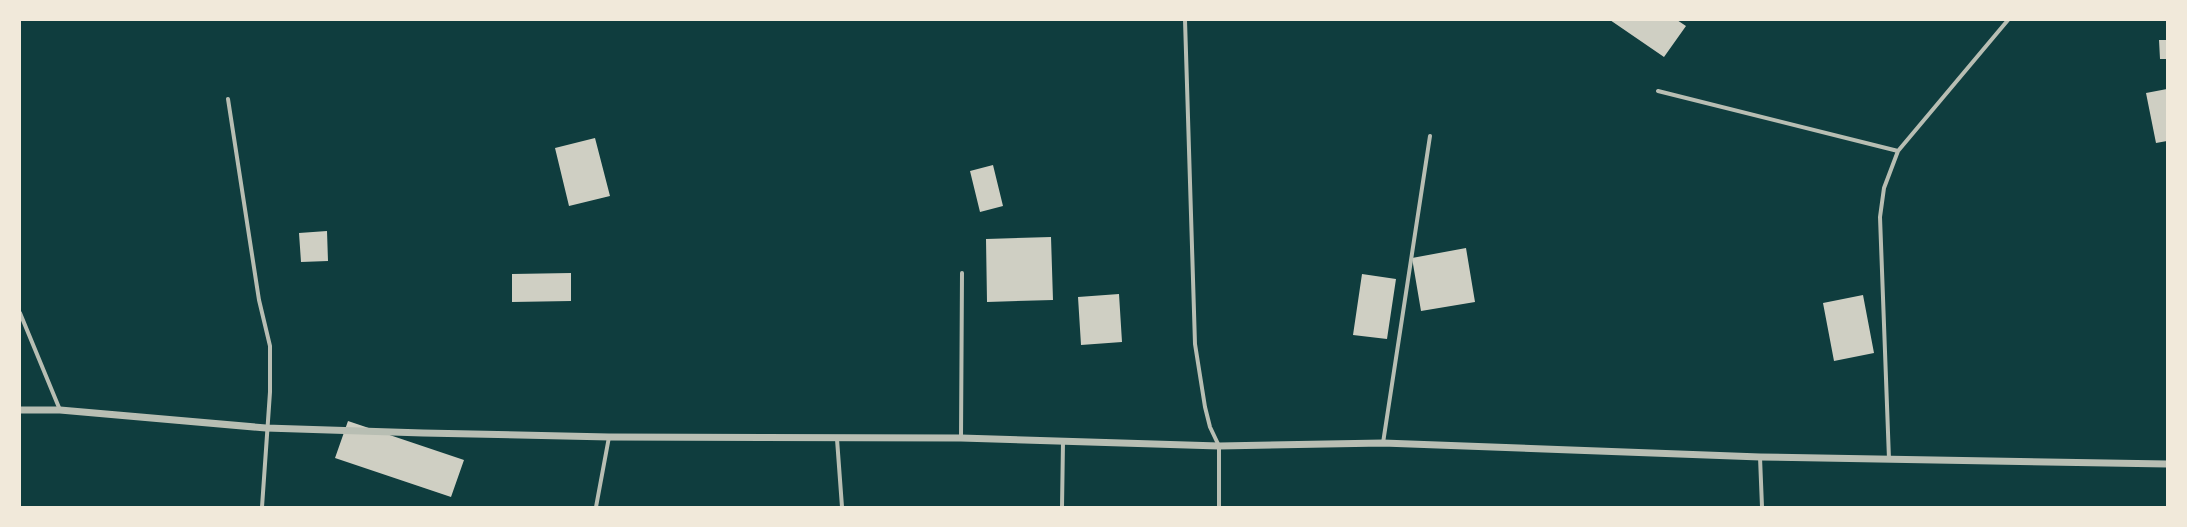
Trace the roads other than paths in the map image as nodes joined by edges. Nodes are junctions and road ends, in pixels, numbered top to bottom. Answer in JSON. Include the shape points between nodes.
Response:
{"nodes":[{"id":1,"x":1185,"y":20,"type":"edge"},
{"id":2,"x":2008,"y":20,"type":"edge"},
{"id":3,"x":1658,"y":91,"type":"dead end"},
{"id":4,"x":228,"y":99,"type":"dead end"},
{"id":5,"x":1430,"y":136,"type":"dead end"},
{"id":6,"x":1898,"y":151,"type":"junction"},
{"id":7,"x":962,"y":273,"type":"dead end"},
{"id":8,"x":20,"y":313,"type":"edge"},
{"id":9,"x":20,"y":410,"type":"edge"},
{"id":10,"x":60,"y":410,"type":"junction"},
{"id":11,"x":266,"y":428,"type":"junction"},
{"id":12,"x":609,"y":437,"type":"junction"},
{"id":13,"x":837,"y":438,"type":"junction"},
{"id":14,"x":961,"y":438,"type":"junction"},
{"id":15,"x":1063,"y":442,"type":"junction"},
{"id":16,"x":1383,"y":443,"type":"junction"},
{"id":17,"x":1219,"y":446,"type":"junction"},
{"id":18,"x":1760,"y":457,"type":"junction"},
{"id":19,"x":1889,"y":458,"type":"junction"},
{"id":20,"x":2167,"y":464,"type":"edge"},
{"id":21,"x":262,"y":507,"type":"edge"},
{"id":22,"x":596,"y":507,"type":"edge"},
{"id":23,"x":842,"y":507,"type":"edge"},
{"id":24,"x":1062,"y":507,"type":"edge"},
{"id":25,"x":1218,"y":507,"type":"edge"},
{"id":26,"x":1762,"y":507,"type":"edge"}],
"edges":[{"from":1,"to":17,"type":"street","via":[[1195,351],[1210,427]]},
{"from":2,"to":6,"type":"street"},
{"from":3,"to":6,"type":"street"},
{"from":4,"to":11,"type":"street","via":[[259,300],[270,346],[270,392]]},
{"from":5,"to":16,"type":"street"},
{"from":6,"to":19,"type":"street","via":[[1884,188],[1880,218]]},
{"from":7,"to":14,"type":"street"},
{"from":8,"to":10,"type":"street"},
{"from":9,"to":10,"type":"street"},
{"from":10,"to":11,"type":"street"},
{"from":11,"to":12,"type":"street"},
{"from":11,"to":21,"type":"street"},
{"from":12,"to":13,"type":"street"},
{"from":12,"to":22,"type":"street"},
{"from":13,"to":14,"type":"street"},
{"from":13,"to":23,"type":"street"},
{"from":14,"to":15,"type":"street"},
{"from":15,"to":17,"type":"street"},
{"from":15,"to":24,"type":"street"},
{"from":16,"to":17,"type":"street"},
{"from":16,"to":18,"type":"street"},
{"from":17,"to":25,"type":"street"},
{"from":18,"to":19,"type":"street"},
{"from":18,"to":26,"type":"street"},
{"from":19,"to":20,"type":"street"}]}
